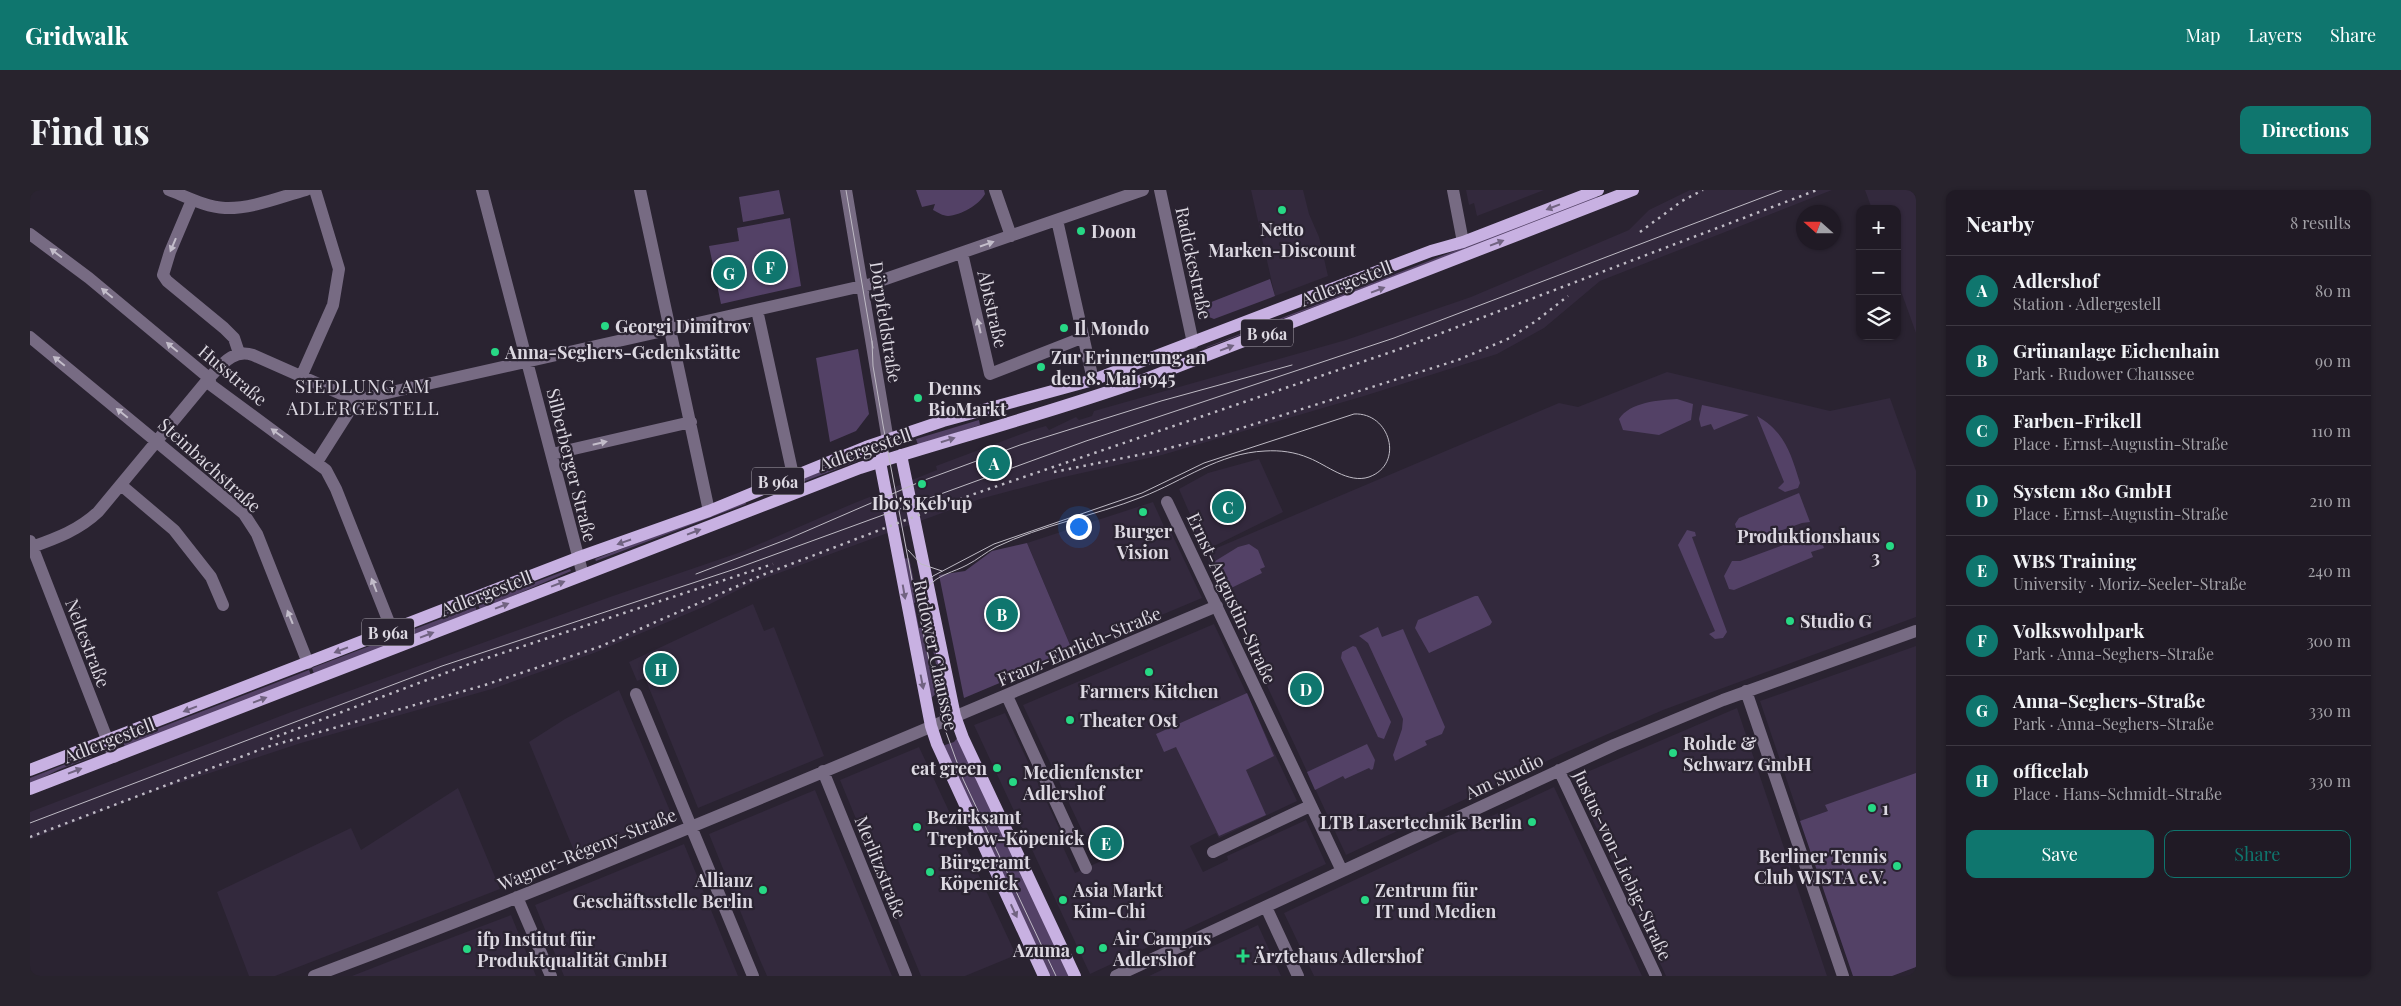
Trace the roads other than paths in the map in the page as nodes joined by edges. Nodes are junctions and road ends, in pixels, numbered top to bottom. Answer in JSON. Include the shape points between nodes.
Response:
{"nodes":[{"id":1,"x":169,"y":190,"type":"edge"},
{"id":2,"x":306,"y":190,"type":"edge"},
{"id":3,"x":315,"y":190,"type":"edge"},
{"id":4,"x":482,"y":190,"type":"edge"},
{"id":5,"x":640,"y":190,"type":"edge"},
{"id":6,"x":846,"y":190,"type":"edge"},
{"id":7,"x":995,"y":190,"type":"edge"},
{"id":8,"x":1143,"y":190,"type":"edge"},
{"id":9,"x":1160,"y":190,"type":"edge"},
{"id":10,"x":1453,"y":190,"type":"edge"},
{"id":11,"x":1598,"y":190,"type":"edge"},
{"id":12,"x":1633,"y":190,"type":"edge"},
{"id":13,"x":1608,"y":195,"type":"edge"},
{"id":14,"x":192,"y":200,"type":"junction"},
{"id":15,"x":1057,"y":220,"type":"junction"},
{"id":16,"x":30,"y":234,"type":"edge"},
{"id":17,"x":1011,"y":236,"type":"junction"},
{"id":18,"x":1463,"y":242,"type":"junction"},
{"id":19,"x":962,"y":253,"type":"junction"},
{"id":20,"x":862,"y":286,"type":"junction"},
{"id":21,"x":757,"y":310,"type":"junction"},
{"id":22,"x":670,"y":329,"type":"junction"},
{"id":23,"x":30,"y":337,"type":"edge"},
{"id":24,"x":1084,"y":337,"type":"junction"},
{"id":25,"x":1193,"y":343,"type":"junction"},
{"id":26,"x":239,"y":354,"type":"junction"},
{"id":27,"x":527,"y":360,"type":"junction"},
{"id":28,"x":301,"y":377,"type":"junction"},
{"id":29,"x":209,"y":378,"type":"junction"},
{"id":30,"x":1093,"y":380,"type":"junction"},
{"id":31,"x":357,"y":399,"type":"junction"},
{"id":32,"x":691,"y":422,"type":"junction"},
{"id":33,"x":157,"y":441,"type":"junction"},
{"id":34,"x":888,"y":441,"type":"junction"},
{"id":35,"x":552,"y":454,"type":"junction"},
{"id":36,"x":901,"y":455,"type":"junction"},
{"id":37,"x":317,"y":462,"type":"junction"},
{"id":38,"x":880,"y":462,"type":"junction"},
{"id":39,"x":793,"y":475,"type":"junction"},
{"id":40,"x":120,"y":485,"type":"junction"},
{"id":41,"x":1167,"y":502,"type":"dead end"},
{"id":42,"x":709,"y":511,"type":"junction"},
{"id":43,"x":31,"y":544,"type":"edge"},
{"id":44,"x":577,"y":558,"type":"junction"},
{"id":45,"x":583,"y":575,"type":"junction"},
{"id":46,"x":223,"y":605,"type":"dead end"},
{"id":47,"x":1217,"y":606,"type":"junction"},
{"id":48,"x":392,"y":630,"type":"junction"},
{"id":49,"x":1916,"y":631,"type":"edge"},
{"id":50,"x":308,"y":662,"type":"junction"},
{"id":51,"x":1746,"y":691,"type":"junction"},
{"id":52,"x":636,"y":694,"type":"dead end"},
{"id":53,"x":1007,"y":696,"type":"junction"},
{"id":54,"x":955,"y":716,"type":"junction"},
{"id":55,"x":931,"y":726,"type":"junction"},
{"id":56,"x":107,"y":740,"type":"junction"},
{"id":57,"x":114,"y":757,"type":"junction"},
{"id":58,"x":30,"y":770,"type":"edge"},
{"id":59,"x":1559,"y":770,"type":"junction"},
{"id":60,"x":823,"y":772,"type":"junction"},
{"id":61,"x":30,"y":789,"type":"edge"},
{"id":62,"x":1310,"y":806,"type":"junction"},
{"id":63,"x":690,"y":826,"type":"junction"},
{"id":64,"x":1213,"y":852,"type":"dead end"},
{"id":65,"x":1086,"y":868,"type":"dead end"},
{"id":66,"x":1342,"y":871,"type":"junction"},
{"id":67,"x":518,"y":897,"type":"junction"},
{"id":68,"x":1266,"y":907,"type":"junction"},
{"id":69,"x":314,"y":976,"type":"edge"},
{"id":70,"x":551,"y":976,"type":"edge"},
{"id":71,"x":753,"y":976,"type":"edge"},
{"id":72,"x":906,"y":976,"type":"edge"},
{"id":73,"x":1044,"y":976,"type":"edge"},
{"id":74,"x":1074,"y":976,"type":"edge"},
{"id":75,"x":1116,"y":976,"type":"edge"},
{"id":76,"x":1298,"y":976,"type":"edge"},
{"id":77,"x":1656,"y":976,"type":"edge"},
{"id":78,"x":1844,"y":976,"type":"edge"}],
"edges":[{"from":1,"to":14,"type":"street"},
{"from":2,"to":14,"type":"street","via":[[242,208],[224,208]]},
{"from":3,"to":28,"type":"street","via":[[339,270],[333,304]]},
{"from":4,"to":27,"type":"street","name":"Silberberger Straße"},
{"from":5,"to":22,"type":"street"},
{"from":6,"to":20,"type":"street","name":"Dörpfeldstraße"},
{"from":7,"to":17,"type":"street"},
{"from":8,"to":15,"type":"street"},
{"from":9,"to":25,"type":"street","name":"Radickestraße"},
{"from":10,"to":18,"type":"street"},
{"from":11,"to":18,"type":"main road","name":"Adlergestell","number":"B 96a","one_way":true},
{"from":12,"to":13,"type":"main road","name":"Adlergestell","number":"B 96a"},
{"from":36,"to":13,"type":"main road","name":"Adlergestell","number":"B 96a","one_way":true,"via":[[1143,380]]},
{"from":14,"to":26,"type":"street","one_way":true,"via":[[163,275],[234,338]]},
{"from":15,"to":17,"type":"street"},
{"from":15,"to":24,"type":"street"},
{"from":29,"to":16,"type":"street","name":"Husstraße","one_way":true,"via":[[89,278]]},
{"from":19,"to":17,"type":"street","one_way":true},
{"from":18,"to":25,"type":"main road","name":"Adlergestell","number":"B 96a","via":[[1431,251]]},
{"from":19,"to":20,"type":"street"},
{"from":24,"to":19,"type":"street","name":"Abtstraße","one_way":true,"via":[[990,374]]},
{"from":20,"to":21,"type":"street"},
{"from":20,"to":34,"type":"street","name":"Dörpfeldstraße"},
{"from":21,"to":22,"type":"street"},
{"from":21,"to":39,"type":"street"},
{"from":22,"to":27,"type":"street"},
{"from":22,"to":32,"type":"street"},
{"from":33,"to":23,"type":"street","name":"Steinbachstraße","one_way":true},
{"from":24,"to":30,"type":"street"},
{"from":25,"to":30,"type":"main road","name":"Adlergestell","number":"B 96a"},
{"from":26,"to":28,"type":"street","via":[[252,355]]},
{"from":26,"to":29,"type":"street","via":[[227,359]]},
{"from":27,"to":31,"type":"street"},
{"from":27,"to":35,"type":"street","name":"Silberberger Straße"},
{"from":28,"to":31,"type":"street"},
{"from":29,"to":33,"type":"street"},
{"from":37,"to":29,"type":"street","name":"Husstraße","one_way":true,"via":[[211,385]]},
{"from":30,"to":34,"type":"main road","name":"Adlergestell","number":"B 96a","via":[[952,419]]},
{"from":31,"to":37,"type":"street"},
{"from":35,"to":32,"type":"street","one_way":true},
{"from":32,"to":42,"type":"street"},
{"from":33,"to":40,"type":"street"},
{"from":50,"to":33,"type":"street","name":"Steinbachstraße","one_way":true,"via":[[249,521]]},
{"from":34,"to":36,"type":"main road"},
{"from":34,"to":38,"type":"main road"},
{"from":34,"to":39,"type":"main road","name":"Adlergestell","number":"B 96a"},
{"from":35,"to":44,"type":"street","name":"Silberberger Straße"},
{"from":36,"to":38,"type":"main road","name":"Adlergestell","number":"B 96a"},
{"from":36,"to":54,"type":"main road","name":"Rudower Chaussee"},
{"from":48,"to":37,"type":"street","name":"Husstraße","one_way":true,"via":[[333,480]]},
{"from":45,"to":38,"type":"main road","name":"Adlergestell","number":"B 96a","one_way":true},
{"from":38,"to":55,"type":"main road","name":"Rudower Chaussee","one_way":true},
{"from":39,"to":42,"type":"main road","name":"Adlergestell","number":"B 96a"},
{"from":40,"to":43,"type":"street","via":[[86,524],[58,538]]},
{"from":40,"to":46,"type":"street","via":[[174,530],[211,576]]},
{"from":41,"to":47,"type":"street","name":"Ernst-Augustin-Straße"},
{"from":42,"to":44,"type":"main road","name":"Adlergestell","number":"B 96a","one_way":true},
{"from":43,"to":56,"type":"street","name":"Neltestraße"},
{"from":44,"to":45,"type":"street","name":"Silberberger Straße"},
{"from":44,"to":48,"type":"main road","name":"Adlergestell","number":"B 96a"},
{"from":57,"to":45,"type":"main road","name":"Adlergestell","number":"B 96a","one_way":true},
{"from":47,"to":53,"type":"street","name":"Franz-Ehrlich-Straße"},
{"from":47,"to":62,"type":"street","name":"Ernst-Augustin-Straße"},
{"from":48,"to":50,"type":"main road","name":"Adlergestell","number":"B 96a","one_way":true},
{"from":49,"to":51,"type":"street","name":"Am Studio"},
{"from":50,"to":56,"type":"main road","name":"Adlergestell","number":"B 96a","one_way":true},
{"from":51,"to":59,"type":"street","name":"Am Studio"},
{"from":51,"to":78,"type":"street"},
{"from":52,"to":63,"type":"street"},
{"from":53,"to":54,"type":"street","name":"Franz-Ehrlich-Straße"},
{"from":53,"to":65,"type":"street"},
{"from":54,"to":55,"type":"street","name":"Wagner-Régeny-Straße"},
{"from":54,"to":74,"type":"main road","name":"Rudower Chaussee"},
{"from":55,"to":60,"type":"street","name":"Wagner-Régeny-Straße"},
{"from":55,"to":73,"type":"main road","name":"Rudower Chaussee","one_way":true},
{"from":56,"to":57,"type":"street","name":"Neltestraße"},
{"from":56,"to":58,"type":"main road","name":"Adlergestell","number":"B 96a"},
{"from":61,"to":57,"type":"main road","name":"Adlergestell","number":"B 96a","one_way":true},
{"from":59,"to":66,"type":"street","name":"Am Studio"},
{"from":59,"to":77,"type":"street","name":"Justus-von-Liebig-Straße"},
{"from":60,"to":63,"type":"street","name":"Wagner-Régeny-Straße"},
{"from":60,"to":72,"type":"street","name":"Merlitzstraße"},
{"from":62,"to":64,"type":"street"},
{"from":62,"to":66,"type":"street","name":"Ernst-Augustin-Straße"},
{"from":63,"to":67,"type":"street","name":"Wagner-Régeny-Straße"},
{"from":63,"to":71,"type":"street"},
{"from":66,"to":68,"type":"street","name":"Am Studio"},
{"from":67,"to":69,"type":"street","name":"Wagner-Régeny-Straße"},
{"from":67,"to":70,"type":"street"},
{"from":68,"to":75,"type":"street","name":"Am Studio"},
{"from":68,"to":76,"type":"street"}]}
